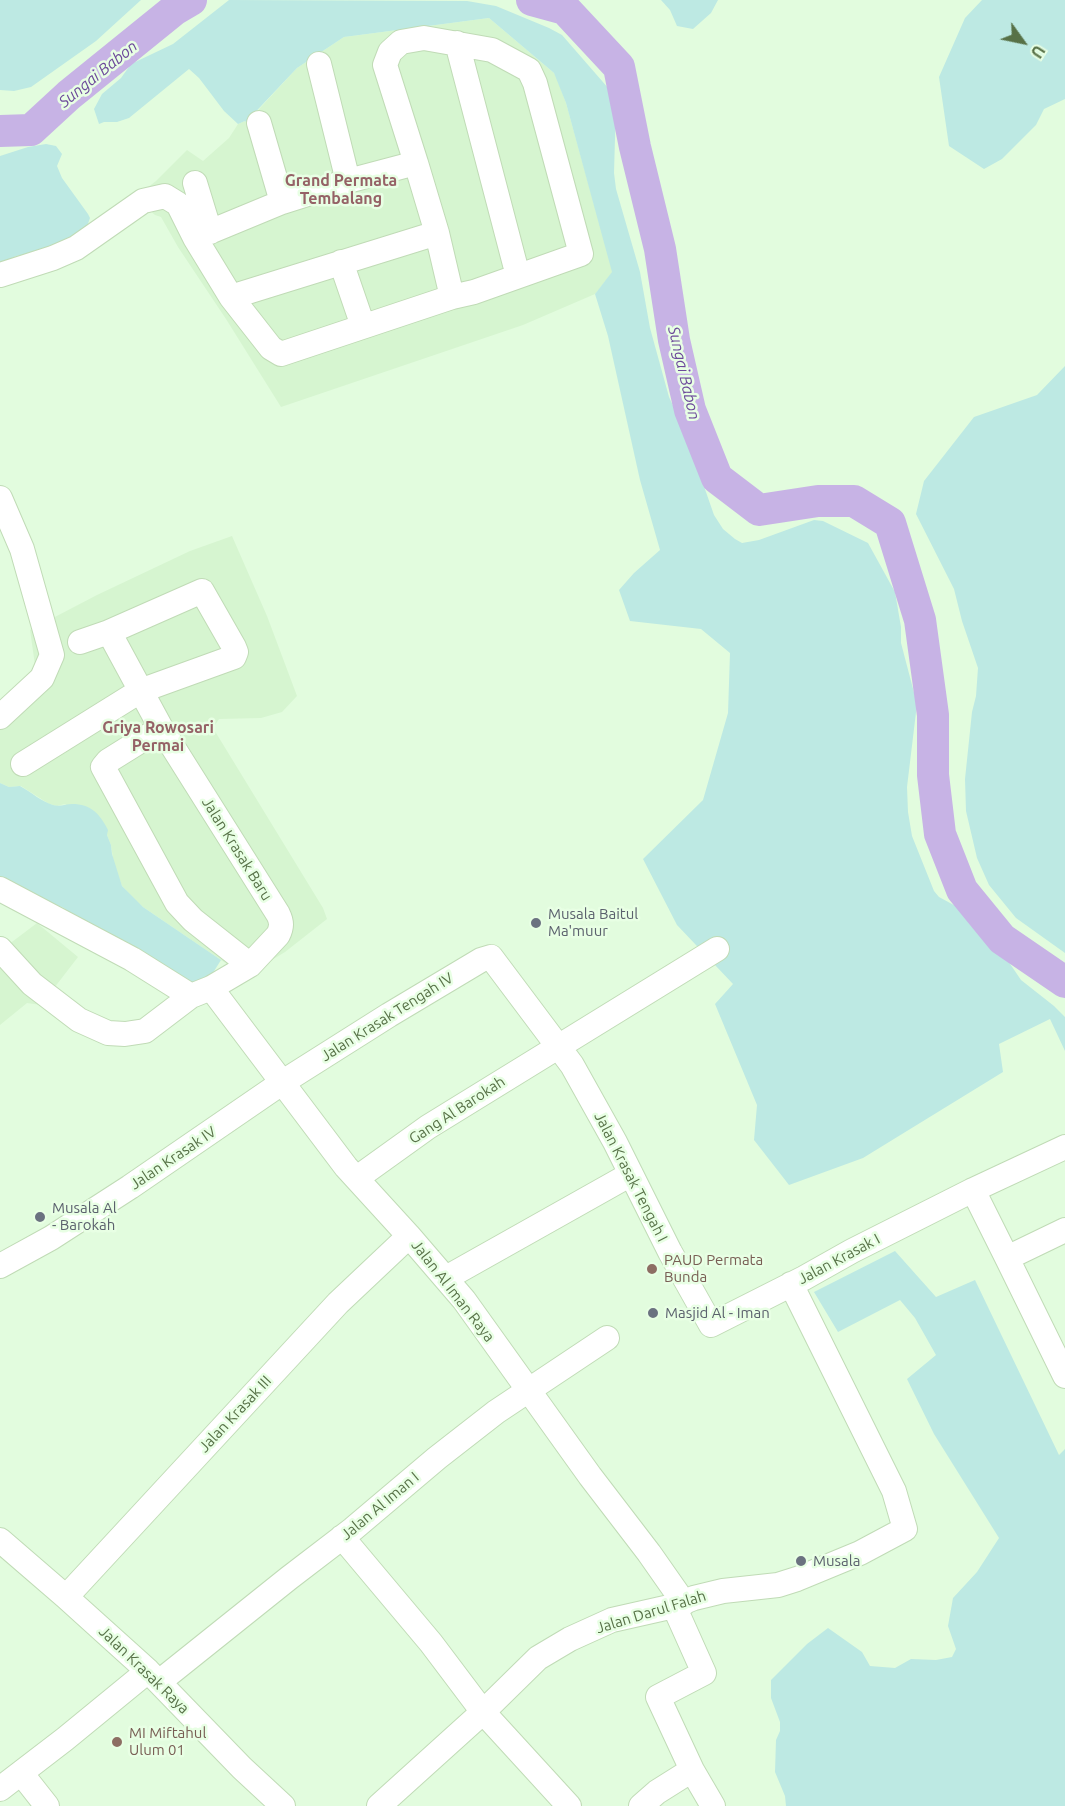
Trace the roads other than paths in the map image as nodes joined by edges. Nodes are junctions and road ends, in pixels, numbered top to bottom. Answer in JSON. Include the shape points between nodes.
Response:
{"nodes":[{"id":1,"x":457,"y":44,"type":"junction"},
{"id":2,"x":319,"y":64,"type":"dead end"},
{"id":3,"x":259,"y":123,"type":"dead end"},
{"id":4,"x":416,"y":163,"type":"junction"},
{"id":5,"x":348,"y":181,"type":"junction"},
{"id":6,"x":195,"y":183,"type":"dead end"},
{"id":7,"x":282,"y":202,"type":"junction"},
{"id":8,"x":437,"y":233,"type":"junction"},
{"id":9,"x":203,"y":235,"type":"junction"},
{"id":10,"x":340,"y":262,"type":"junction"},
{"id":11,"x":0,"y":274,"type":"edge"},
{"id":12,"x":518,"y":276,"type":"junction"},
{"id":13,"x":231,"y":297,"type":"junction"},
{"id":14,"x":452,"y":297,"type":"junction"},
{"id":15,"x":363,"y":327,"type":"junction"},
{"id":16,"x":0,"y":498,"type":"edge"},
{"id":17,"x":109,"y":632,"type":"junction"},
{"id":18,"x":80,"y":642,"type":"dead end"},
{"id":19,"x":140,"y":691,"type":"junction"},
{"id":20,"x":0,"y":717,"type":"edge"},
{"id":21,"x":161,"y":728,"type":"junction"},
{"id":22,"x":23,"y":764,"type":"dead end"},
{"id":23,"x":0,"y":889,"type":"edge"},
{"id":24,"x":717,"y":948,"type":"dead end"},
{"id":25,"x":0,"y":949,"type":"edge"},
{"id":26,"x":494,"y":958,"type":"joint"},
{"id":27,"x":249,"y":965,"type":"junction"},
{"id":28,"x":201,"y":992,"type":"junction"},
{"id":29,"x":558,"y":1046,"type":"junction"},
{"id":30,"x":283,"y":1083,"type":"junction"},
{"id":31,"x":1065,"y":1147,"type":"edge"},
{"id":32,"x":631,"y":1174,"type":"junction"},
{"id":33,"x":357,"y":1178,"type":"junction"},
{"id":34,"x":972,"y":1190,"type":"junction"},
{"id":35,"x":1065,"y":1230,"type":"edge"},
{"id":36,"x":409,"y":1236,"type":"junction"},
{"id":37,"x":1008,"y":1257,"type":"junction"},
{"id":38,"x":0,"y":1266,"type":"edge"},
{"id":39,"x":446,"y":1278,"type":"junction"},
{"id":40,"x":791,"y":1284,"type":"junction"},
{"id":41,"x":607,"y":1338,"type":"dead end"},
{"id":42,"x":1065,"y":1376,"type":"edge"},
{"id":43,"x":530,"y":1390,"type":"junction"},
{"id":44,"x":905,"y":1529,"type":"joint"},
{"id":45,"x":342,"y":1537,"type":"junction"},
{"id":46,"x":0,"y":1540,"type":"edge"},
{"id":47,"x":66,"y":1597,"type":"junction"},
{"id":48,"x":679,"y":1604,"type":"junction"},
{"id":49,"x":153,"y":1676,"type":"junction"},
{"id":50,"x":483,"y":1712,"type":"junction"},
{"id":51,"x":692,"y":1770,"type":"junction"},
{"id":52,"x":21,"y":1773,"type":"junction"},
{"id":53,"x":0,"y":1789,"type":"edge"},
{"id":54,"x":47,"y":1806,"type":"edge"},
{"id":55,"x":283,"y":1806,"type":"edge"},
{"id":56,"x":379,"y":1806,"type":"edge"},
{"id":57,"x":569,"y":1806,"type":"edge"},
{"id":58,"x":641,"y":1806,"type":"edge"},
{"id":59,"x":713,"y":1806,"type":"edge"}],
"edges":[{"from":1,"to":4,"type":"street","via":[[424,38],[401,42],[390,52],[385,65]]},
{"from":1,"to":12,"type":"street"},
{"from":1,"to":12,"type":"street","via":[[492,50],[529,70],[581,254]]},
{"from":2,"to":5,"type":"street"},
{"from":3,"to":7,"type":"street"},
{"from":4,"to":5,"type":"street"},
{"from":4,"to":8,"type":"street"},
{"from":5,"to":7,"type":"street"},
{"from":6,"to":9,"type":"street"},
{"from":7,"to":9,"type":"street"},
{"from":8,"to":10,"type":"street"},
{"from":8,"to":14,"type":"street"},
{"from":9,"to":11,"type":"street","via":[[178,204],[165,196],[143,201],[76,248]]},
{"from":9,"to":13,"type":"street"},
{"from":10,"to":13,"type":"street"},
{"from":10,"to":15,"type":"street"},
{"from":12,"to":14,"type":"street"},
{"from":13,"to":15,"type":"street","via":[[271,348],[281,354]]},
{"from":14,"to":15,"type":"street"},
{"from":16,"to":20,"type":"street","via":[[22,549],[52,655],[42,678]]},
{"from":17,"to":18,"type":"street"},
{"from":17,"to":19,"type":"street","name":"Jalan Krasak Baru"},
{"from":17,"to":19,"type":"street","via":[[202,591],[234,647],[232,659]]},
{"from":19,"to":21,"type":"street","name":"Jalan Krasak Baru"},
{"from":19,"to":22,"type":"street"},
{"from":21,"to":27,"type":"street","name":"Jalan Krasak Baru","via":[[282,922],[278,935]]},
{"from":21,"to":27,"type":"street","via":[[102,767],[177,903]]},
{"from":23,"to":28,"type":"street"},
{"from":24,"to":29,"type":"street","name":"Gang Al Barokah"},
{"from":25,"to":28,"type":"street","name":"Jalan Krasak Baru","via":[[32,984],[79,1020],[108,1033],[145,1031]]},
{"from":26,"to":29,"type":"street","name":"Jalan Krasak Tengah I"},
{"from":26,"to":30,"type":"street","name":"Jalan Krasak Tengah IV","via":[[481,960]]},
{"from":27,"to":28,"type":"street","name":"Jalan Krasak Baru"},
{"from":28,"to":30,"type":"street","name":"Jalan Al Iman Raya"},
{"from":29,"to":32,"type":"street","name":"Jalan Krasak Tengah I"},
{"from":29,"to":33,"type":"street","name":"Gang Al Barokah","via":[[429,1127]]},
{"from":30,"to":33,"type":"street","name":"Jalan Al Iman Raya"},
{"from":30,"to":38,"type":"street","name":"Jalan Krasak IV","via":[[130,1187]]},
{"from":31,"to":34,"type":"street","name":"Jalan Krasak I"},
{"from":32,"to":39,"type":"street"},
{"from":32,"to":40,"type":"street","name":"Jalan Krasak Tengah I","via":[[711,1325]]},
{"from":33,"to":36,"type":"street","name":"Jalan Al Iman Raya"},
{"from":34,"to":37,"type":"street"},
{"from":34,"to":40,"type":"street","name":"Jalan Krasak I"},
{"from":35,"to":37,"type":"street"},
{"from":36,"to":39,"type":"street","name":"Jalan Al Iman Raya"},
{"from":36,"to":47,"type":"street","name":"Jalan Krasak III","via":[[339,1303]]},
{"from":37,"to":42,"type":"street"},
{"from":39,"to":43,"type":"street","name":"Jalan Al Iman Raya"},
{"from":40,"to":44,"type":"street","name":"Jalan Krasak I","via":[[894,1491]]},
{"from":41,"to":43,"type":"street","name":"Jalan Al Iman I"},
{"from":43,"to":45,"type":"street","name":"Jalan Al Iman I","via":[[437,1458]]},
{"from":43,"to":48,"type":"street","name":"Jalan Al Iman Raya","via":[[649,1553]]},
{"from":44,"to":48,"type":"street","name":"Jalan Darul Falah","via":[[797,1579],[767,1587],[723,1591]]},
{"from":45,"to":49,"type":"street","name":"Jalan Al Iman I"},
{"from":45,"to":50,"type":"street"},
{"from":46,"to":47,"type":"street","name":"Jalan Krasak Raya"},
{"from":47,"to":49,"type":"street","name":"Jalan Krasak Raya"},
{"from":48,"to":50,"type":"street","name":"Jalan Darul Falah","via":[[612,1620],[570,1639],[537,1658]]},
{"from":48,"to":51,"type":"street","name":"Jalan Al Iman Raya","via":[[704,1673],[658,1697]]},
{"from":49,"to":52,"type":"street","name":"Jalan Al Iman I"},
{"from":49,"to":55,"type":"street","name":"Jalan Krasak Raya"},
{"from":50,"to":56,"type":"street","name":"Jalan Darul Falah"},
{"from":50,"to":57,"type":"street"},
{"from":51,"to":58,"type":"street"},
{"from":51,"to":59,"type":"street"},
{"from":52,"to":53,"type":"street","name":"Jalan Al Iman I"},
{"from":52,"to":54,"type":"street"}]}
